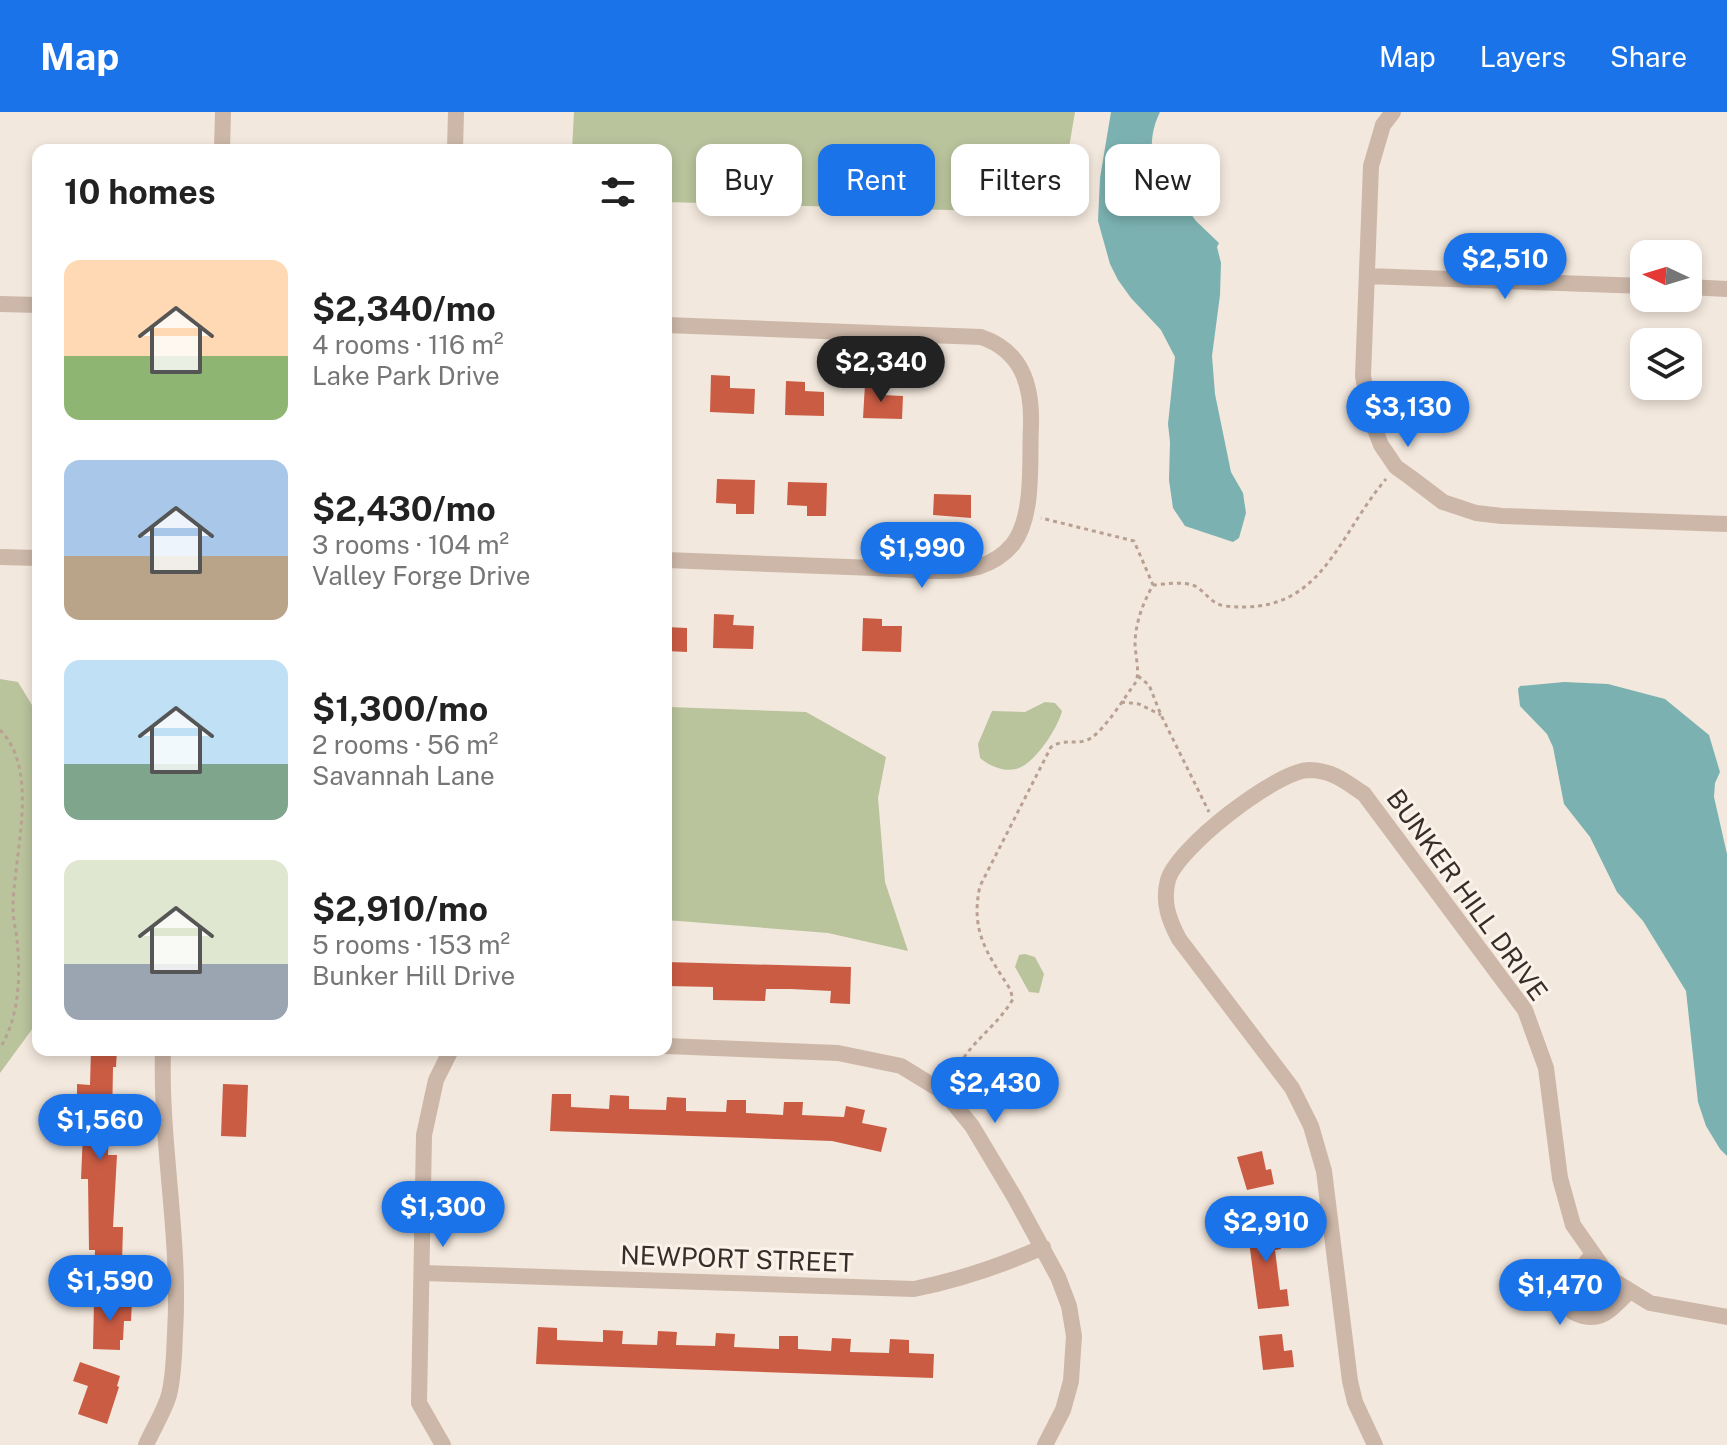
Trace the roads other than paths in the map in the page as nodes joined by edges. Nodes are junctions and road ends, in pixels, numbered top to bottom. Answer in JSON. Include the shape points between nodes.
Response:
{"nodes":[{"id":1,"x":223,"y":112,"type":"edge"},
{"id":2,"x":456,"y":112,"type":"edge"},
{"id":3,"x":1393,"y":112,"type":"edge"},
{"id":4,"x":222,"y":144,"type":"edge"},
{"id":5,"x":455,"y":144,"type":"edge"},
{"id":6,"x":1367,"y":276,"type":"junction"},
{"id":7,"x":1630,"y":285,"type":"edge"},
{"id":8,"x":1702,"y":288,"type":"edge"},
{"id":9,"x":1727,"y":289,"type":"edge"},
{"id":10,"x":0,"y":304,"type":"edge"},
{"id":11,"x":32,"y":305,"type":"edge"},
{"id":12,"x":672,"y":325,"type":"edge"},
{"id":13,"x":1727,"y":524,"type":"edge"},
{"id":14,"x":0,"y":557,"type":"edge"},
{"id":15,"x":32,"y":558,"type":"edge"},
{"id":16,"x":672,"y":560,"type":"edge"},
{"id":17,"x":672,"y":1046,"type":"edge"},
{"id":18,"x":163,"y":1056,"type":"edge"},
{"id":19,"x":448,"y":1056,"type":"edge"},
{"id":20,"x":1043,"y":1247,"type":"junction"},
{"id":21,"x":1593,"y":1254,"type":"junction"},
{"id":22,"x":423,"y":1273,"type":"junction"},
{"id":23,"x":1630,"y":1291,"type":"junction"},
{"id":24,"x":1727,"y":1317,"type":"edge"},
{"id":25,"x":146,"y":1445,"type":"edge"},
{"id":26,"x":443,"y":1445,"type":"edge"},
{"id":27,"x":1045,"y":1445,"type":"edge"},
{"id":28,"x":1375,"y":1445,"type":"edge"}],
"edges":[{"from":1,"to":4,"type":"street"},
{"from":2,"to":5,"type":"street"},
{"from":3,"to":6,"type":"street","via":[[1383,125],[1371,166]]},
{"from":6,"to":7,"type":"street"},
{"from":6,"to":13,"type":"street","via":[[1363,376],[1371,419],[1396,467],[1443,502],[1502,516]]},
{"from":8,"to":9,"type":"street"},
{"from":10,"to":11,"type":"street"},
{"from":12,"to":16,"type":"street","via":[[981,337],[1006,350],[1024,371],[1031,419],[1027,515],[1020,532],[991,562],[931,570]]},
{"from":14,"to":15,"type":"street"},
{"from":17,"to":20,"type":"street","via":[[838,1053],[901,1066],[945,1093],[972,1126]]},
{"from":18,"to":25,"type":"street","via":[[177,1309],[170,1389]]},
{"from":19,"to":22,"type":"street","via":[[436,1080],[424,1135]]},
{"from":20,"to":22,"type":"street","name":"NEWPORT STREET","via":[[954,1281],[914,1289]]},
{"from":20,"to":27,"type":"street","via":[[1069,1306],[1075,1351],[1063,1410]]},
{"from":21,"to":23,"type":"street","name":"BUNKER HILL DRIVE","via":[[1611,1279]]},
{"from":21,"to":23,"type":"street","via":[[1568,1291],[1573,1312],[1596,1319]]},
{"from":21,"to":28,"type":"street","name":"BUNKER HILL DRIVE","via":[[1573,1225],[1560,1178],[1546,1068],[1525,1010],[1364,794],[1335,774],[1291,774],[1184,852],[1166,891],[1168,914],[1179,939],[1292,1088],[1311,1126],[1324,1171],[1350,1381]]},
{"from":22,"to":26,"type":"street","via":[[419,1403]]},
{"from":23,"to":24,"type":"street","name":"BUNKER HILL DRIVE","via":[[1650,1303]]}]}
